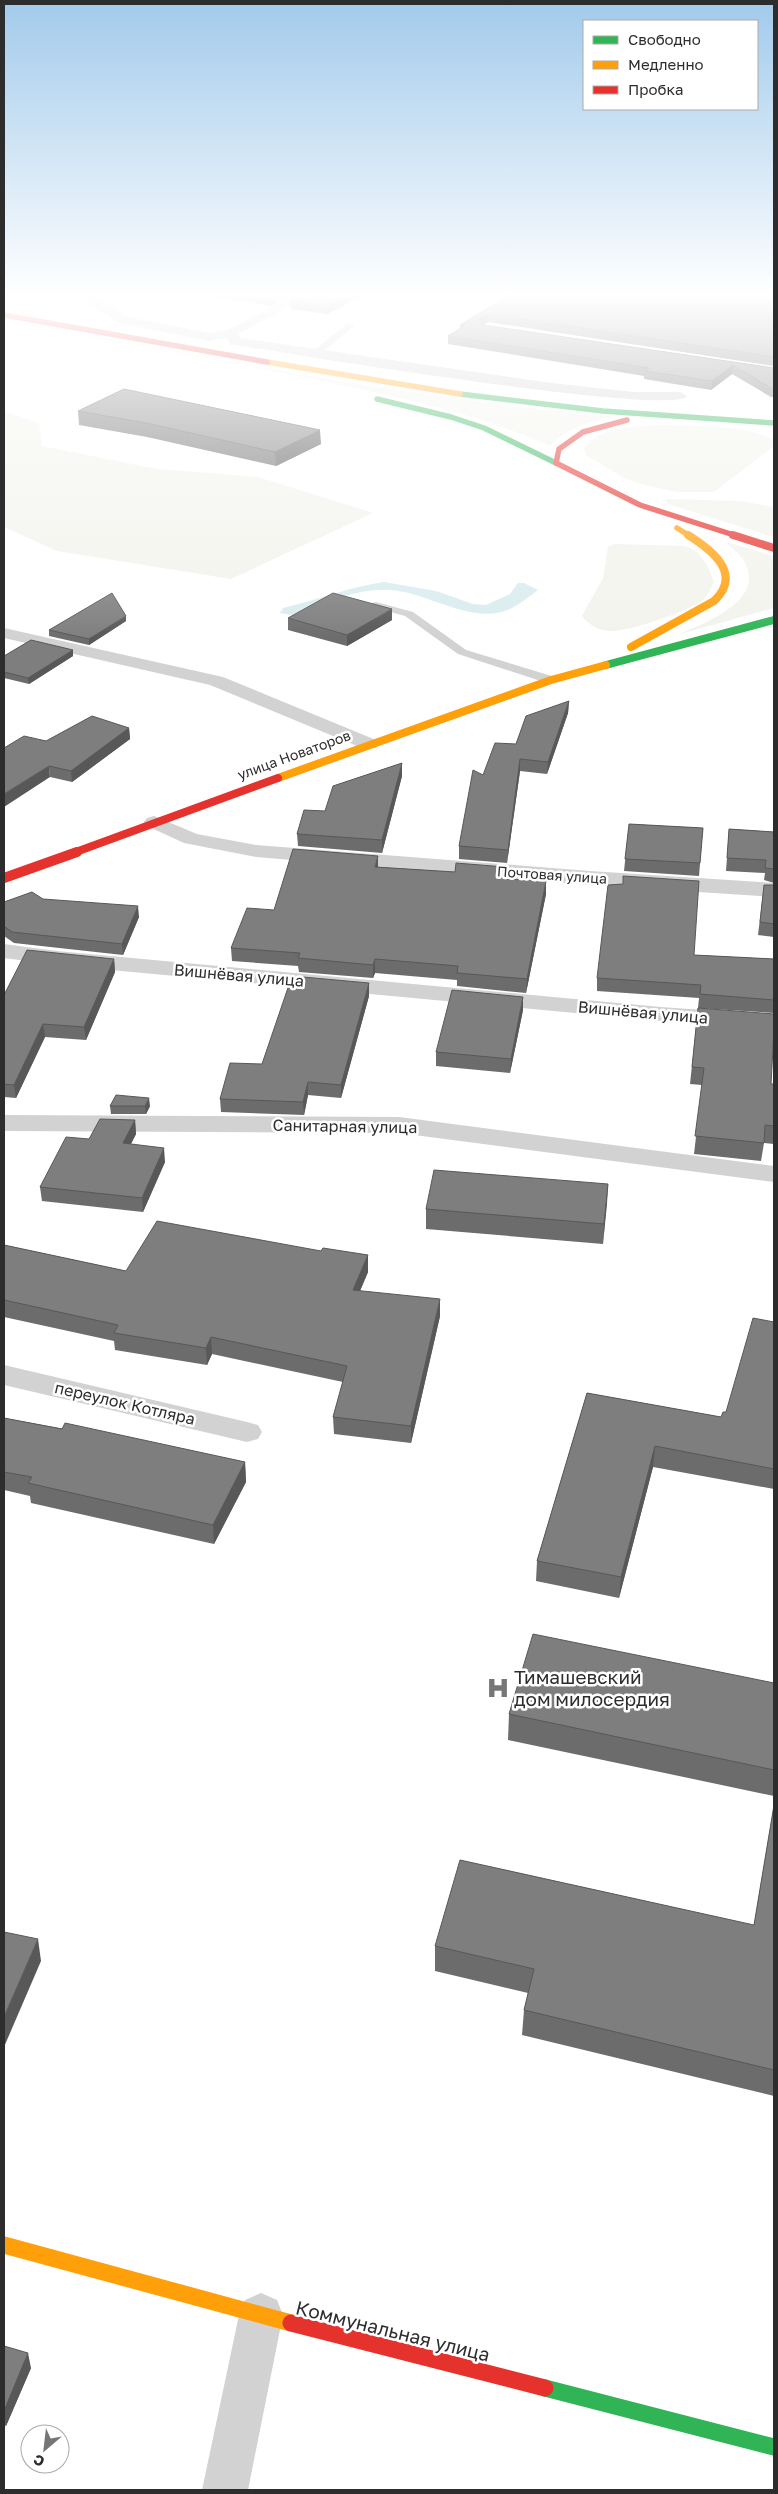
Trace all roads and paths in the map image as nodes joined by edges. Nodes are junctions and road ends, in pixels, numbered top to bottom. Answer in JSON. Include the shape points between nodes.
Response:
{"nodes":[{"id":1,"x":411,"y":408,"type":"edge"},
{"id":2,"x":589,"y":408,"type":"edge"},
{"id":3,"x":716,"y":418,"type":"junction"},
{"id":4,"x":774,"y":424,"type":"edge"},
{"id":5,"x":556,"y":463,"type":"junction"},
{"id":6,"x":640,"y":505,"type":"junction"},
{"id":7,"x":774,"y":548,"type":"edge"},
{"id":8,"x":376,"y":605,"type":"edge"},
{"id":9,"x":774,"y":620,"type":"edge"},
{"id":10,"x":4,"y":633,"type":"edge"},
{"id":11,"x":596,"y":667,"type":"junction"},
{"id":12,"x":551,"y":680,"type":"junction"},
{"id":13,"x":369,"y":744,"type":"junction"},
{"id":14,"x":154,"y":822,"type":"junction"},
{"id":15,"x":4,"y":878,"type":"edge"},
{"id":16,"x":774,"y":890,"type":"edge"},
{"id":17,"x":4,"y":951,"type":"edge"},
{"id":18,"x":774,"y":1022,"type":"edge"},
{"id":19,"x":4,"y":1123,"type":"edge"},
{"id":20,"x":774,"y":1174,"type":"edge"},
{"id":21,"x":4,"y":1375,"type":"edge"},
{"id":22,"x":247,"y":1432,"type":"dead end"},
{"id":23,"x":4,"y":2245,"type":"edge"},
{"id":24,"x":261,"y":2315,"type":"junction"},
{"id":25,"x":774,"y":2447,"type":"edge"},
{"id":26,"x":225,"y":2490,"type":"edge"}],
"edges":[{"from":1,"to":5,"type":"main road","via":[[484,428]]},
{"from":2,"to":3,"type":"main road"},
{"from":3,"to":4,"type":"main road"},
{"from":3,"to":5,"type":"main road","via":[[612,422],[583,432],[567,442],[559,449]]},
{"from":5,"to":6,"type":"main road"},
{"from":6,"to":7,"type":"main road"},
{"from":6,"to":11,"type":"main road","via":[[715,553],[724,568],[724,589],[714,601]]},
{"from":8,"to":12,"type":"lane","via":[[409,614],[462,652]]},
{"from":9,"to":11,"type":"main road"},
{"from":10,"to":13,"type":"street","via":[[216,681]]},
{"from":11,"to":12,"type":"main road","name":"улица Новаторов"},
{"from":12,"to":13,"type":"main road","name":"улица Новаторов"},
{"from":13,"to":14,"type":"main road","name":"улица Новаторов"},
{"from":14,"to":15,"type":"main road","name":"улица Новаторов"},
{"from":14,"to":16,"type":"street","name":"Почтовая улица","via":[[192,839],[256,851]]},
{"from":17,"to":18,"type":"street","name":"Вишнёвая улица"},
{"from":19,"to":20,"type":"street","name":"Санитарная улица","via":[[399,1125]]},
{"from":21,"to":22,"type":"street","name":"переулок Котляра"},
{"from":23,"to":24,"type":"main road","name":"Коммунальная улица"},
{"from":24,"to":25,"type":"main road","name":"Коммунальная улица"},
{"from":24,"to":26,"type":"street"}]}
